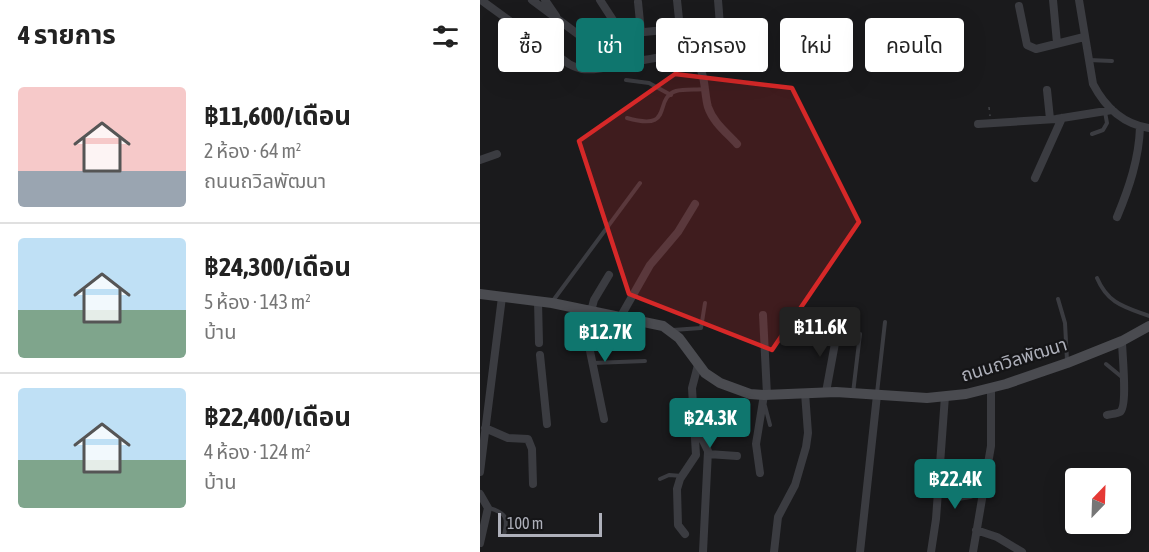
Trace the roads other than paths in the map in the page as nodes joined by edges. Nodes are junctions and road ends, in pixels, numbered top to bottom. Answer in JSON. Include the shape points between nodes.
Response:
{"nodes":[{"id":1,"x":481,"y":0,"type":"edge"},
{"id":2,"x":532,"y":0,"type":"edge"},
{"id":3,"x":545,"y":0,"type":"edge"},
{"id":4,"x":600,"y":0,"type":"edge"},
{"id":5,"x":677,"y":0,"type":"edge"},
{"id":6,"x":718,"y":0,"type":"edge"},
{"id":7,"x":1053,"y":0,"type":"edge"},
{"id":8,"x":1079,"y":0,"type":"edge"},
{"id":9,"x":638,"y":2,"type":"dead end"},
{"id":10,"x":1019,"y":6,"type":"dead end"},
{"id":11,"x":556,"y":17,"type":"junction"},
{"id":12,"x":612,"y":18,"type":"edge"},
{"id":13,"x":640,"y":18,"type":"edge"},
{"id":14,"x":679,"y":18,"type":"edge"},
{"id":15,"x":719,"y":18,"type":"edge"},
{"id":16,"x":576,"y":33,"type":"edge"},
{"id":17,"x":1084,"y":37,"type":"junction"},
{"id":18,"x":1057,"y":43,"type":"junction"},
{"id":19,"x":1089,"y":60,"type":"junction"},
{"id":20,"x":1112,"y":61,"type":"dead end"},
{"id":21,"x":626,"y":80,"type":"dead end"},
{"id":22,"x":705,"y":90,"type":"junction"},
{"id":23,"x":1047,"y":90,"type":"dead end"},
{"id":24,"x":671,"y":95,"type":"junction"},
{"id":25,"x":1108,"y":111,"type":"junction"},
{"id":26,"x":627,"y":118,"type":"dead end"},
{"id":27,"x":1062,"y":118,"type":"junction"},
{"id":28,"x":1050,"y":119,"type":"junction"},
{"id":29,"x":978,"y":123,"type":"dead end"},
{"id":30,"x":1145,"y":128,"type":"edge"},
{"id":31,"x":1092,"y":134,"type":"dead end"},
{"id":32,"x":737,"y":144,"type":"dead end"},
{"id":33,"x":497,"y":154,"type":"dead end"},
{"id":34,"x":480,"y":160,"type":"edge"},
{"id":35,"x":1035,"y":178,"type":"dead end"},
{"id":36,"x":640,"y":183,"type":"dead end"},
{"id":37,"x":695,"y":204,"type":"dead end"},
{"id":38,"x":1117,"y":217,"type":"dead end"},
{"id":39,"x":609,"y":275,"type":"dead end"},
{"id":40,"x":1097,"y":279,"type":"dead end"},
{"id":41,"x":480,"y":294,"type":"edge"},
{"id":42,"x":502,"y":297,"type":"junction"},
{"id":43,"x":1058,"y":299,"type":"dead end"},
{"id":44,"x":538,"y":301,"type":"junction"},
{"id":45,"x":552,"y":303,"type":"junction"},
{"id":46,"x":705,"y":303,"type":"dead end"},
{"id":47,"x":588,"y":310,"type":"junction"},
{"id":48,"x":762,"y":315,"type":"dead end"},
{"id":49,"x":621,"y":316,"type":"junction"},
{"id":50,"x":1149,"y":316,"type":"edge"},
{"id":51,"x":885,"y":322,"type":"dead end"},
{"id":52,"x":1149,"y":326,"type":"edge"},
{"id":53,"x":838,"y":327,"type":"dead end"},
{"id":54,"x":670,"y":330,"type":"junction"},
{"id":55,"x":860,"y":334,"type":"dead end"},
{"id":56,"x":1122,"y":341,"type":"junction"},
{"id":57,"x":539,"y":343,"type":"dead end"},
{"id":58,"x":540,"y":355,"type":"dead end"},
{"id":59,"x":645,"y":361,"type":"dead end"},
{"id":60,"x":592,"y":363,"type":"junction"},
{"id":61,"x":1067,"y":363,"type":"junction"},
{"id":62,"x":1106,"y":364,"type":"dead end"},
{"id":63,"x":698,"y":365,"type":"junction"},
{"id":64,"x":1124,"y":378,"type":"junction"},
{"id":65,"x":991,"y":388,"type":"junction"},
{"id":66,"x":826,"y":392,"type":"junction"},
{"id":67,"x":805,"y":393,"type":"junction"},
{"id":68,"x":853,"y":393,"type":"junction"},
{"id":69,"x":877,"y":395,"type":"junction"},
{"id":70,"x":945,"y":396,"type":"junction"},
{"id":71,"x":765,"y":397,"type":"junction"},
{"id":72,"x":1107,"y":415,"type":"dead end"},
{"id":73,"x":604,"y":419,"type":"dead end"},
{"id":74,"x":546,"y":424,"type":"dead end"},
{"id":75,"x":695,"y":425,"type":"junction"},
{"id":76,"x":770,"y":425,"type":"dead end"},
{"id":77,"x":485,"y":429,"type":"junction"},
{"id":78,"x":708,"y":454,"type":"junction"},
{"id":79,"x":737,"y":456,"type":"dead end"},
{"id":80,"x":480,"y":472,"type":"edge"},
{"id":81,"x":760,"y":473,"type":"dead end"},
{"id":82,"x":682,"y":476,"type":"junction"},
{"id":83,"x":660,"y":479,"type":"dead end"},
{"id":84,"x":533,"y":484,"type":"dead end"},
{"id":85,"x":938,"y":491,"type":"junction"},
{"id":86,"x":480,"y":494,"type":"edge"},
{"id":87,"x":970,"y":495,"type":"dead end"},
{"id":88,"x":488,"y":508,"type":"junction"},
{"id":89,"x":976,"y":530,"type":"junction"},
{"id":90,"x":685,"y":534,"type":"dead end"},
{"id":91,"x":504,"y":535,"type":"dead end"},
{"id":92,"x":480,"y":543,"type":"edge"},
{"id":93,"x":703,"y":552,"type":"edge"},
{"id":94,"x":774,"y":552,"type":"edge"},
{"id":95,"x":860,"y":552,"type":"edge"},
{"id":96,"x":931,"y":552,"type":"edge"},
{"id":97,"x":973,"y":552,"type":"edge"},
{"id":98,"x":1022,"y":552,"type":"edge"}],
"edges":[{"from":1,"to":22,"type":"street","via":[[575,67],[589,69],[659,57],[686,58],[700,67]]},
{"from":2,"to":11,"type":"street"},
{"from":3,"to":11,"type":"street"},
{"from":4,"to":12,"type":"street"},
{"from":5,"to":14,"type":"street"},
{"from":6,"to":15,"type":"street"},
{"from":7,"to":18,"type":"street"},
{"from":8,"to":17,"type":"street"},
{"from":9,"to":13,"type":"street"},
{"from":10,"to":18,"type":"street","via":[[1030,48]]},
{"from":11,"to":16,"type":"street"},
{"from":17,"to":18,"type":"street"},
{"from":17,"to":19,"type":"street"},
{"from":19,"to":20,"type":"lane"},
{"from":19,"to":25,"type":"street","via":[[1093,84]]},
{"from":21,"to":24,"type":"lane","via":[[649,83]]},
{"from":22,"to":24,"type":"lane","via":[[675,91]]},
{"from":22,"to":32,"type":"street","via":[[715,120]]},
{"from":23,"to":28,"type":"street"},
{"from":24,"to":26,"type":"lane","via":[[653,122]]},
{"from":25,"to":27,"type":"street"},
{"from":25,"to":30,"type":"street"},
{"from":25,"to":31,"type":"lane","via":[[1107,123]]},
{"from":27,"to":28,"type":"street"},
{"from":27,"to":35,"type":"street"},
{"from":28,"to":29,"type":"street"},
{"from":30,"to":38,"type":"street"},
{"from":33,"to":34,"type":"street"},
{"from":36,"to":45,"type":"lane"},
{"from":37,"to":49,"type":"street","via":[[650,265]]},
{"from":39,"to":47,"type":"street"},
{"from":40,"to":50,"type":"lane","via":[[1112,301]]},
{"from":41,"to":42,"type":"street"},
{"from":42,"to":44,"type":"street"},
{"from":42,"to":77,"type":"street"},
{"from":43,"to":61,"type":"lane","via":[[1065,323]]},
{"from":44,"to":45,"type":"street"},
{"from":44,"to":57,"type":"street"},
{"from":45,"to":47,"type":"street"},
{"from":46,"to":54,"type":"lane","via":[[701,328]]},
{"from":47,"to":49,"type":"street"},
{"from":47,"to":60,"type":"street"},
{"from":48,"to":71,"type":"street"},
{"from":49,"to":54,"type":"street"},
{"from":51,"to":69,"type":"lane"},
{"from":52,"to":56,"type":"street","name":"ถนนถวิลพัฒนา"},
{"from":53,"to":66,"type":"street"},
{"from":54,"to":63,"type":"street","name":"ถนนถวิลพัฒนา"},
{"from":55,"to":68,"type":"lane"},
{"from":56,"to":61,"type":"street","name":"ถนนถวิลพัฒนา"},
{"from":56,"to":64,"type":"street"},
{"from":58,"to":74,"type":"street"},
{"from":59,"to":60,"type":"lane"},
{"from":60,"to":73,"type":"street"},
{"from":61,"to":65,"type":"street","name":"ถนนถวิลพัฒนา"},
{"from":62,"to":64,"type":"lane"},
{"from":63,"to":71,"type":"street","name":"ถนนถวิลพัฒนา","via":[[720,383]]},
{"from":63,"to":75,"type":"street","via":[[692,388]]},
{"from":64,"to":72,"type":"street","via":[[1121,411]]},
{"from":65,"to":70,"type":"street","name":"ถนนถวิลพัฒนา"},
{"from":65,"to":89,"type":"street","via":[[991,446]]},
{"from":66,"to":67,"type":"street","name":"ถนนถวิลพัฒนา"},
{"from":66,"to":68,"type":"street","name":"ถนนถวิลพัฒนา"},
{"from":67,"to":71,"type":"street","name":"ถนนถวิลพัฒนา"},
{"from":67,"to":94,"type":"street","via":[[806,447],[795,485],[778,517]]},
{"from":68,"to":69,"type":"street","name":"ถนนถวิลพัฒนา"},
{"from":69,"to":70,"type":"street","name":"ถนนถวิลพัฒนา"},
{"from":69,"to":95,"type":"street"},
{"from":70,"to":85,"type":"street"},
{"from":71,"to":76,"type":"lane"},
{"from":71,"to":81,"type":"street","via":[[756,444]]},
{"from":75,"to":78,"type":"street"},
{"from":75,"to":82,"type":"street","via":[[696,455]]},
{"from":77,"to":80,"type":"street"},
{"from":77,"to":84,"type":"street","via":[[508,438],[528,439]]},
{"from":78,"to":79,"type":"street"},
{"from":78,"to":93,"type":"street"},
{"from":82,"to":83,"type":"lane"},
{"from":82,"to":90,"type":"street","via":[[677,489],[678,525]]},
{"from":85,"to":87,"type":"street","via":[[958,497]]},
{"from":85,"to":96,"type":"street"},
{"from":86,"to":88,"type":"street"},
{"from":88,"to":91,"type":"lane","via":[[506,517]]},
{"from":88,"to":92,"type":"street"},
{"from":89,"to":97,"type":"street"},
{"from":89,"to":98,"type":"street","via":[[998,537]]}]}
